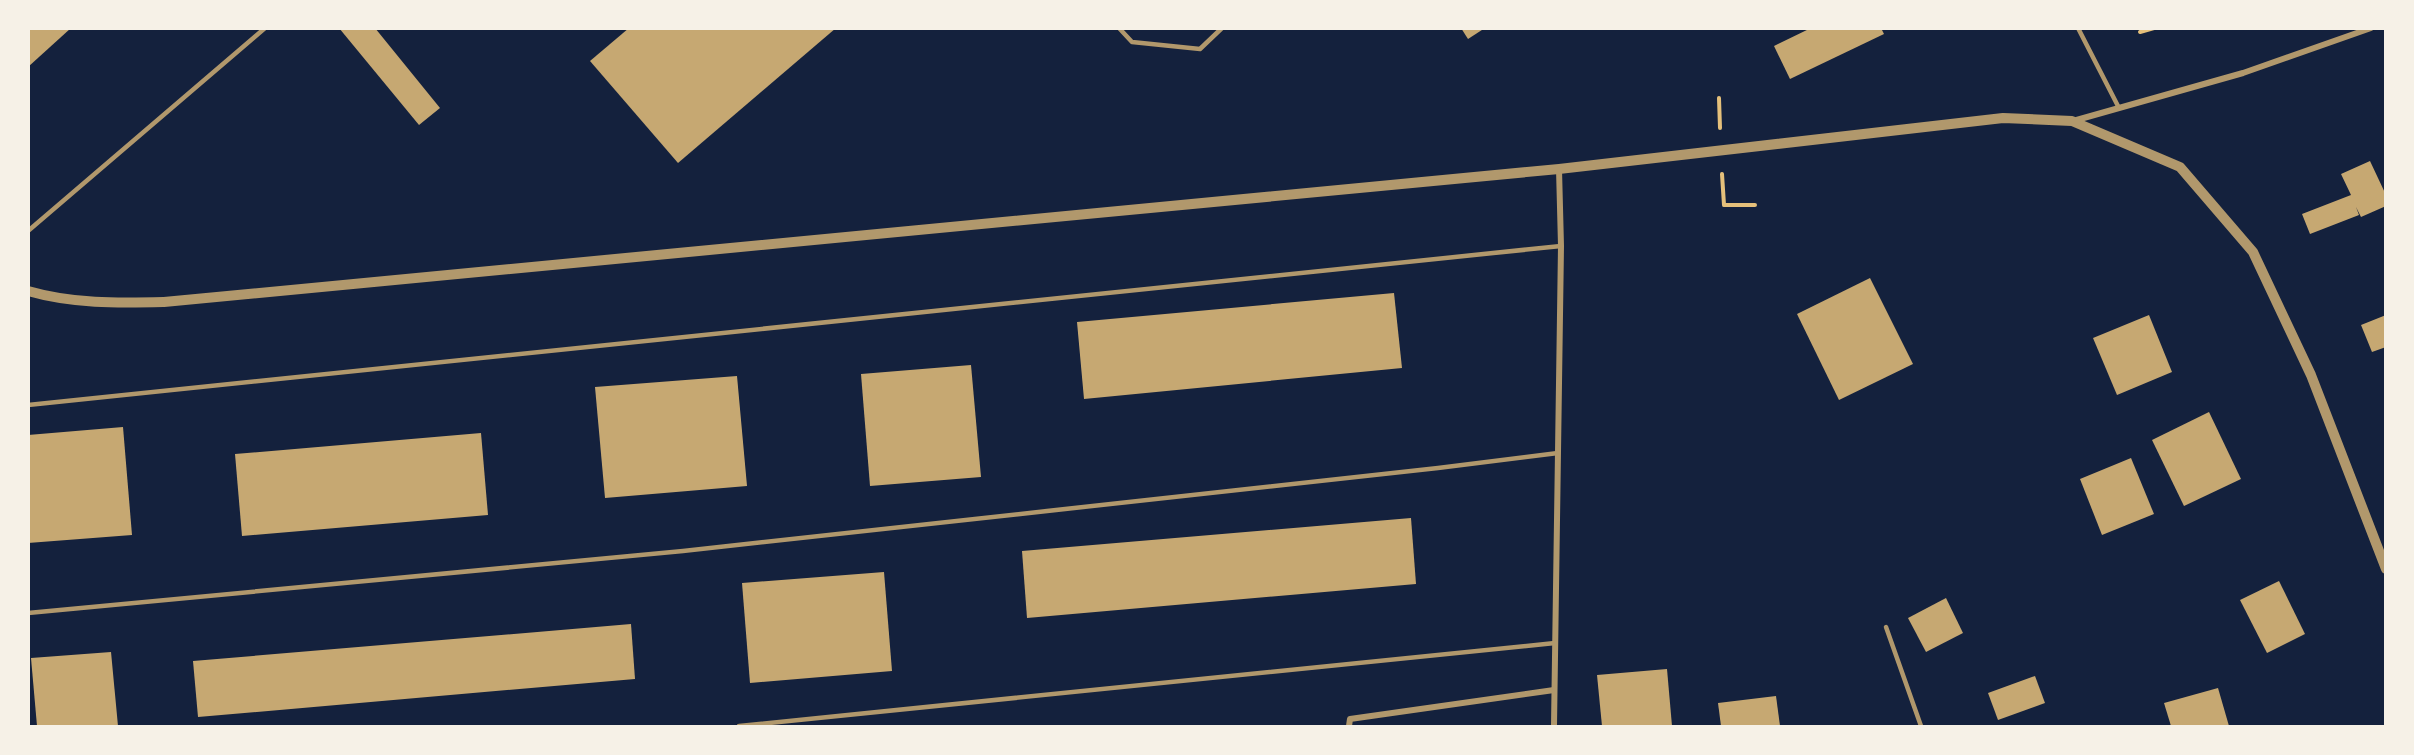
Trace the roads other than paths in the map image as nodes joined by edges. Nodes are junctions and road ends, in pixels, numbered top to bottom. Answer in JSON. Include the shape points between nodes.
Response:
{"nodes":[{"id":1,"x":265,"y":28,"type":"edge"},
{"id":2,"x":1119,"y":28,"type":"edge"},
{"id":3,"x":1222,"y":28,"type":"edge"},
{"id":4,"x":2078,"y":28,"type":"edge"},
{"id":5,"x":2371,"y":28,"type":"edge"},
{"id":6,"x":2119,"y":108,"type":"junction"},
{"id":7,"x":2073,"y":121,"type":"junction"},
{"id":8,"x":1558,"y":169,"type":"junction"},
{"id":9,"x":28,"y":231,"type":"edge"},
{"id":10,"x":1561,"y":246,"type":"junction"},
{"id":11,"x":28,"y":291,"type":"edge"},
{"id":12,"x":28,"y":405,"type":"edge"},
{"id":13,"x":1558,"y":453,"type":"junction"},
{"id":14,"x":2385,"y":569,"type":"edge"},
{"id":15,"x":28,"y":613,"type":"edge"},
{"id":16,"x":1886,"y":627,"type":"dead end"},
{"id":17,"x":1555,"y":643,"type":"junction"},
{"id":18,"x":1554,"y":690,"type":"junction"},
{"id":19,"x":739,"y":726,"type":"edge"},
{"id":20,"x":1349,"y":726,"type":"edge"},
{"id":21,"x":1554,"y":726,"type":"edge"},
{"id":22,"x":1921,"y":726,"type":"edge"}],
"edges":[{"from":1,"to":9,"type":"lane"},
{"from":2,"to":3,"type":"lane","via":[[1132,42],[1200,49]]},
{"from":4,"to":6,"type":"lane"},
{"from":5,"to":6,"type":"street","via":[[2242,73]]},
{"from":6,"to":7,"type":"street"},
{"from":7,"to":8,"type":"street","via":[[2003,118]]},
{"from":7,"to":14,"type":"street","via":[[2180,167],[2253,252],[2311,375]]},
{"from":8,"to":10,"type":"street"},
{"from":8,"to":11,"type":"street","via":[[164,302],[90,303]]},
{"from":10,"to":12,"type":"lane"},
{"from":10,"to":13,"type":"street"},
{"from":13,"to":15,"type":"lane","via":[[682,551]]},
{"from":13,"to":17,"type":"street"},
{"from":16,"to":22,"type":"lane"},
{"from":17,"to":18,"type":"street"},
{"from":17,"to":19,"type":"lane"},
{"from":18,"to":20,"type":"street","via":[[1350,719]]},
{"from":18,"to":21,"type":"street"}]}
